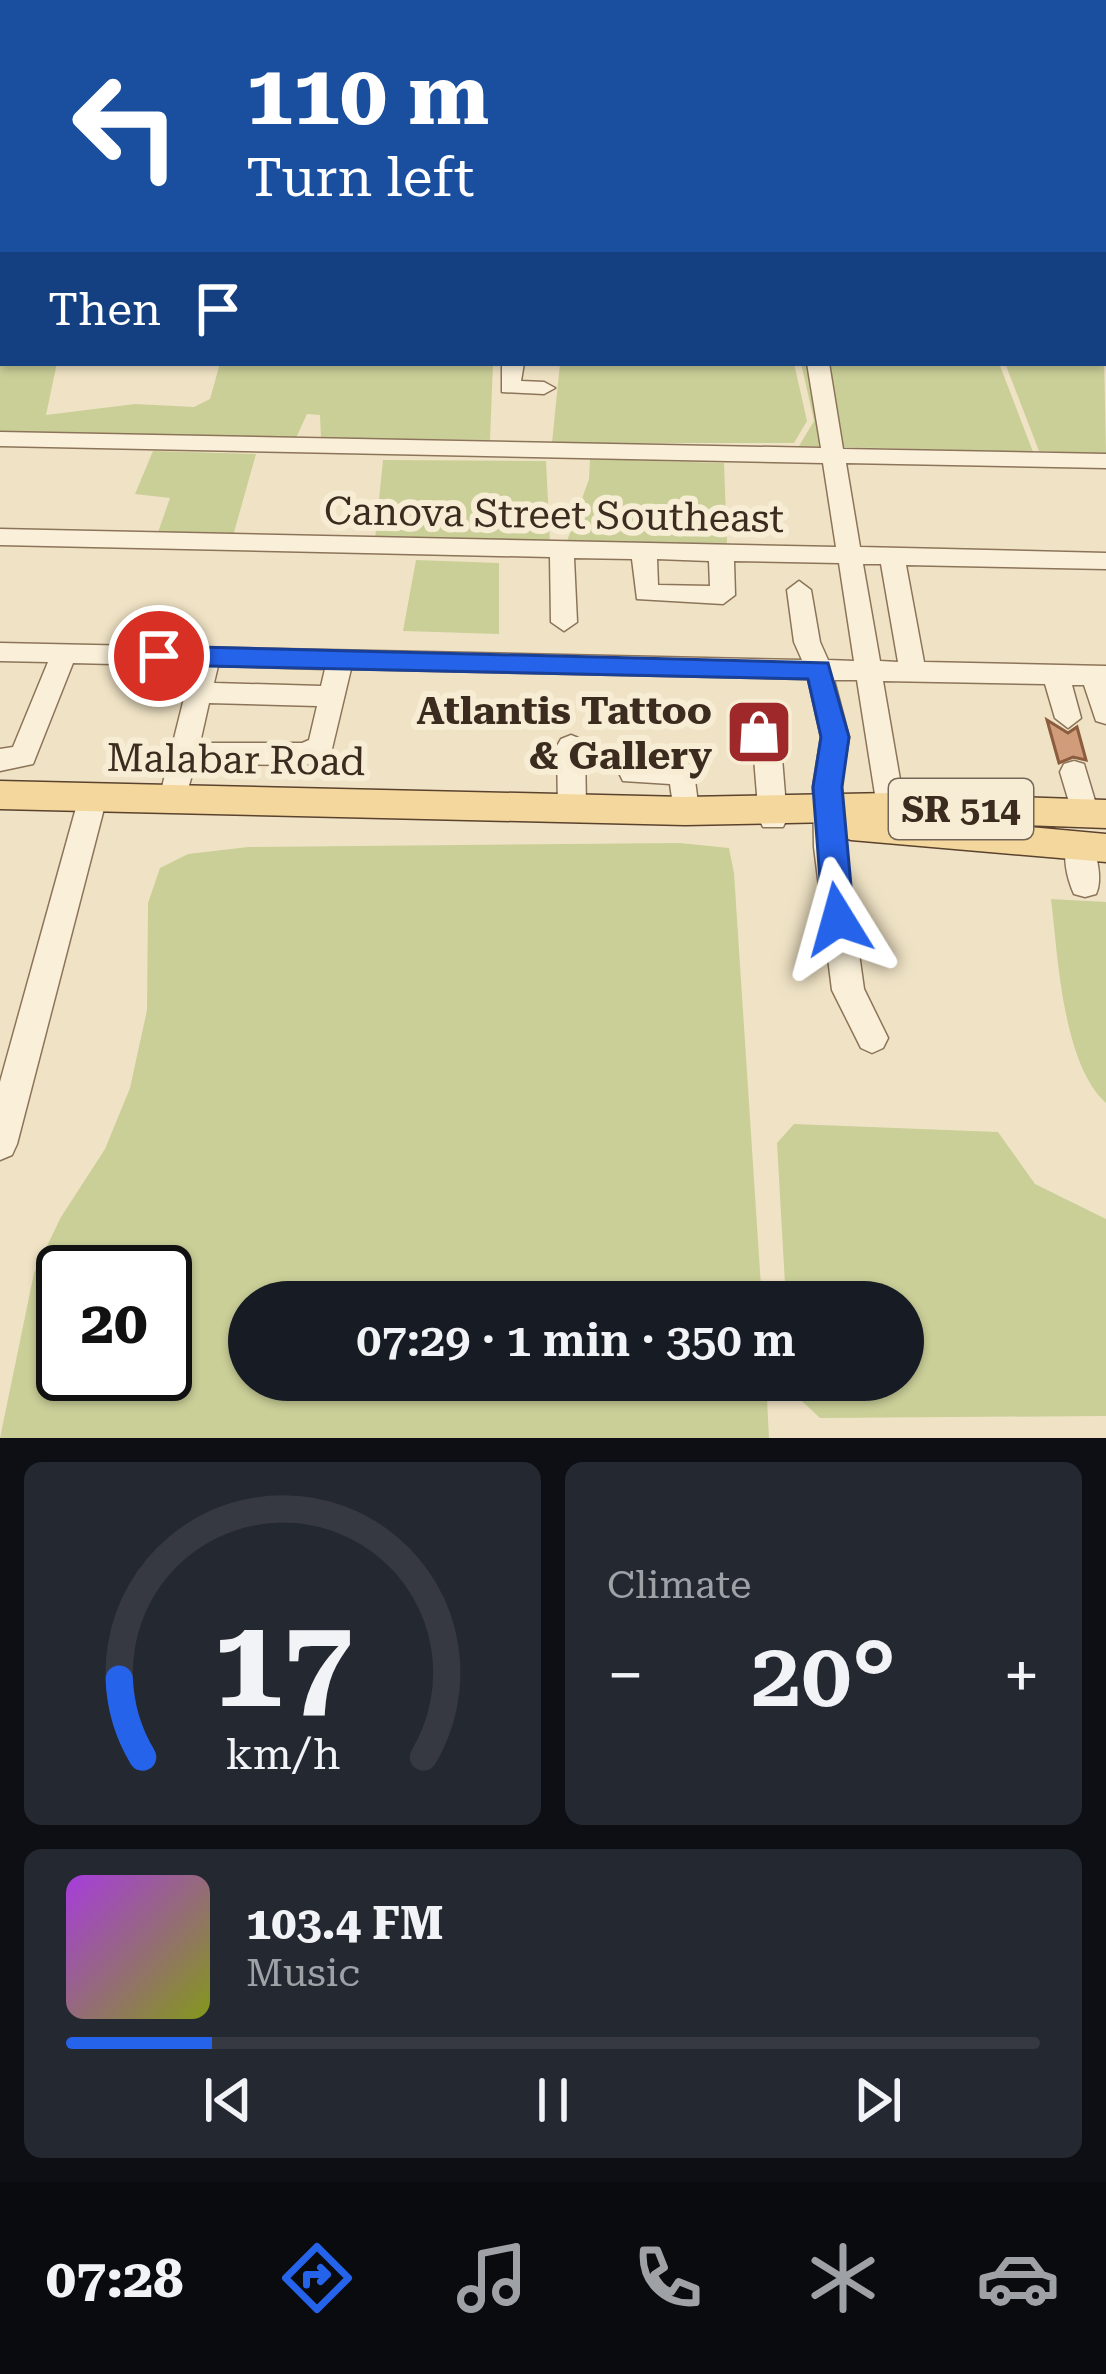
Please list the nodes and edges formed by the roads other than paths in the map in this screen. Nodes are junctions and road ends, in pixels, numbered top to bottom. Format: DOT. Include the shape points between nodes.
graph roads {
  1 [pos="513,366"];
  2 [pos="818,366"];
  3 [pos="544,388"];
  4 [pos="0,439"];
  5 [pos="833,454"];
  6 [pos="1106,460"];
  7 [pos="0,537"];
  8 [pos="562,550"];
  9 [pos="644,552"];
  10 [pos="721,554"];
  11 [pos="851,556"];
  12 [pos="892,557"];
  13 [pos="1106,561"];
  14 [pos="800,590"];
  15 [pos="564,622"];
  16 [pos="0,652"];
  17 [pos="64,654"];
  18 [pos="207,657"];
  19 [pos="340,661"];
  20 [pos="819,670"];
  21 [pos="868,671"];
  22 [pos="913,672"];
  23 [pos="1056,675"];
  24 [pos="1100,676"];
  25 [pos="199,693"];
  26 [pos="332,696"];
  27 [pos="1106,714"];
  28 [pos="1068,718"];
  29 [pos="571,746"];
  30 [pos="184,753"];
  31 [pos="768,758"];
  32 [pos="0,760"];
  33 [pos="1074,772"];
  34 [pos="633,773"];
  35 [pos="0,795"];
  36 [pos="93,797"];
  37 [pos="173,799"];
  38 [pos="572,808"];
  39 [pos="685,811"];
  40 [pos="773,814"];
  41 [pos="829,816"];
  42 [pos="893,819"];
  43 [pos="1096,829"];
  44 [pos="1084,885"];
  45 [pos="14,1037"];
  46 [pos="872,1038"];
  47 [pos="0,1144"];
  1 -- 3 [label="street" via="510,387"];
  2 -- 5 [label="street"];
  4 -- 5 [label="street"];
  5 -- 6 [label="street"];
  5 -- 11 [label="street"];
  7 -- 8 [label="street, Canova Street Southeast"];
  8 -- 9 [label="street, Canova Street Southeast"];
  8 -- 15 [label="street"];
  9 -- 10 [label="street, Canova Street Southeast"];
  9 -- 10 [label="street" via="646,593 723,595"];
  10 -- 11 [label="street, Canova Street Southeast"];
  11 -- 12 [label="street, Canova Street Southeast"];
  11 -- 21 [label="street"];
  12 -- 13 [label="street, Canova Street Southeast"];
  12 -- 22 [label="street"];
  14 -- 20 [label="street"];
  16 -- 17 [label="street"];
  17 -- 18 [label="street"];
  17 -- 32 [label="street" via="23,756"];
  18 -- 19 [label="street"];
  18 -- 25 [label="street"];
  19 -- 20 [label="street"];
  19 -- 26 [label="street"];
  20 -- 21 [label="street"];
  20 -- 41 [label="street" via="835,737"];
  21 -- 22 [label="street"];
  21 -- 42 [label="street"];
  22 -- 23 [label="street"];
  23 -- 24 [label="street"];
  23 -- 28 [label="street"];
  24 -- 27 [label="street"];
  25 -- 26 [label="street"];
  25 -- 30 [label="street"];
  26 -- 30 [label="street" via="321,746 306,754"];
  29 -- 38 [label="street"];
  30 -- 37 [label="street"];
  31 -- 40 [label="street"];
  33 -- 43 [label="street"];
  34 -- 39 [label="street" via="683,773"];
  35 -- 36 [label="main road, Malabar Road / SR 514"];
  36 -- 37 [label="main road, Malabar Road / SR 514"];
  36 -- 45 [label="street"];
  37 -- 38 [label="main road, Malabar Road / SR 514"];
  38 -- 39 [label="main road, Malabar Road / SR 514"];
  39 -- 40 [label="main road, Malabar Road / SR 514"];
  40 -- 41 [label="main road, Malabar Road / SR 514"];
  41 -- 42 [label="main road, Malabar Road / SR 514"];
  41 -- 46 [label="street" via="848,991"];
  42 -- 43 [label="main road, Malabar Road / SR 514"];
  43 -- 44 [label="street"];
  45 -- 47 [label="street"];
}
